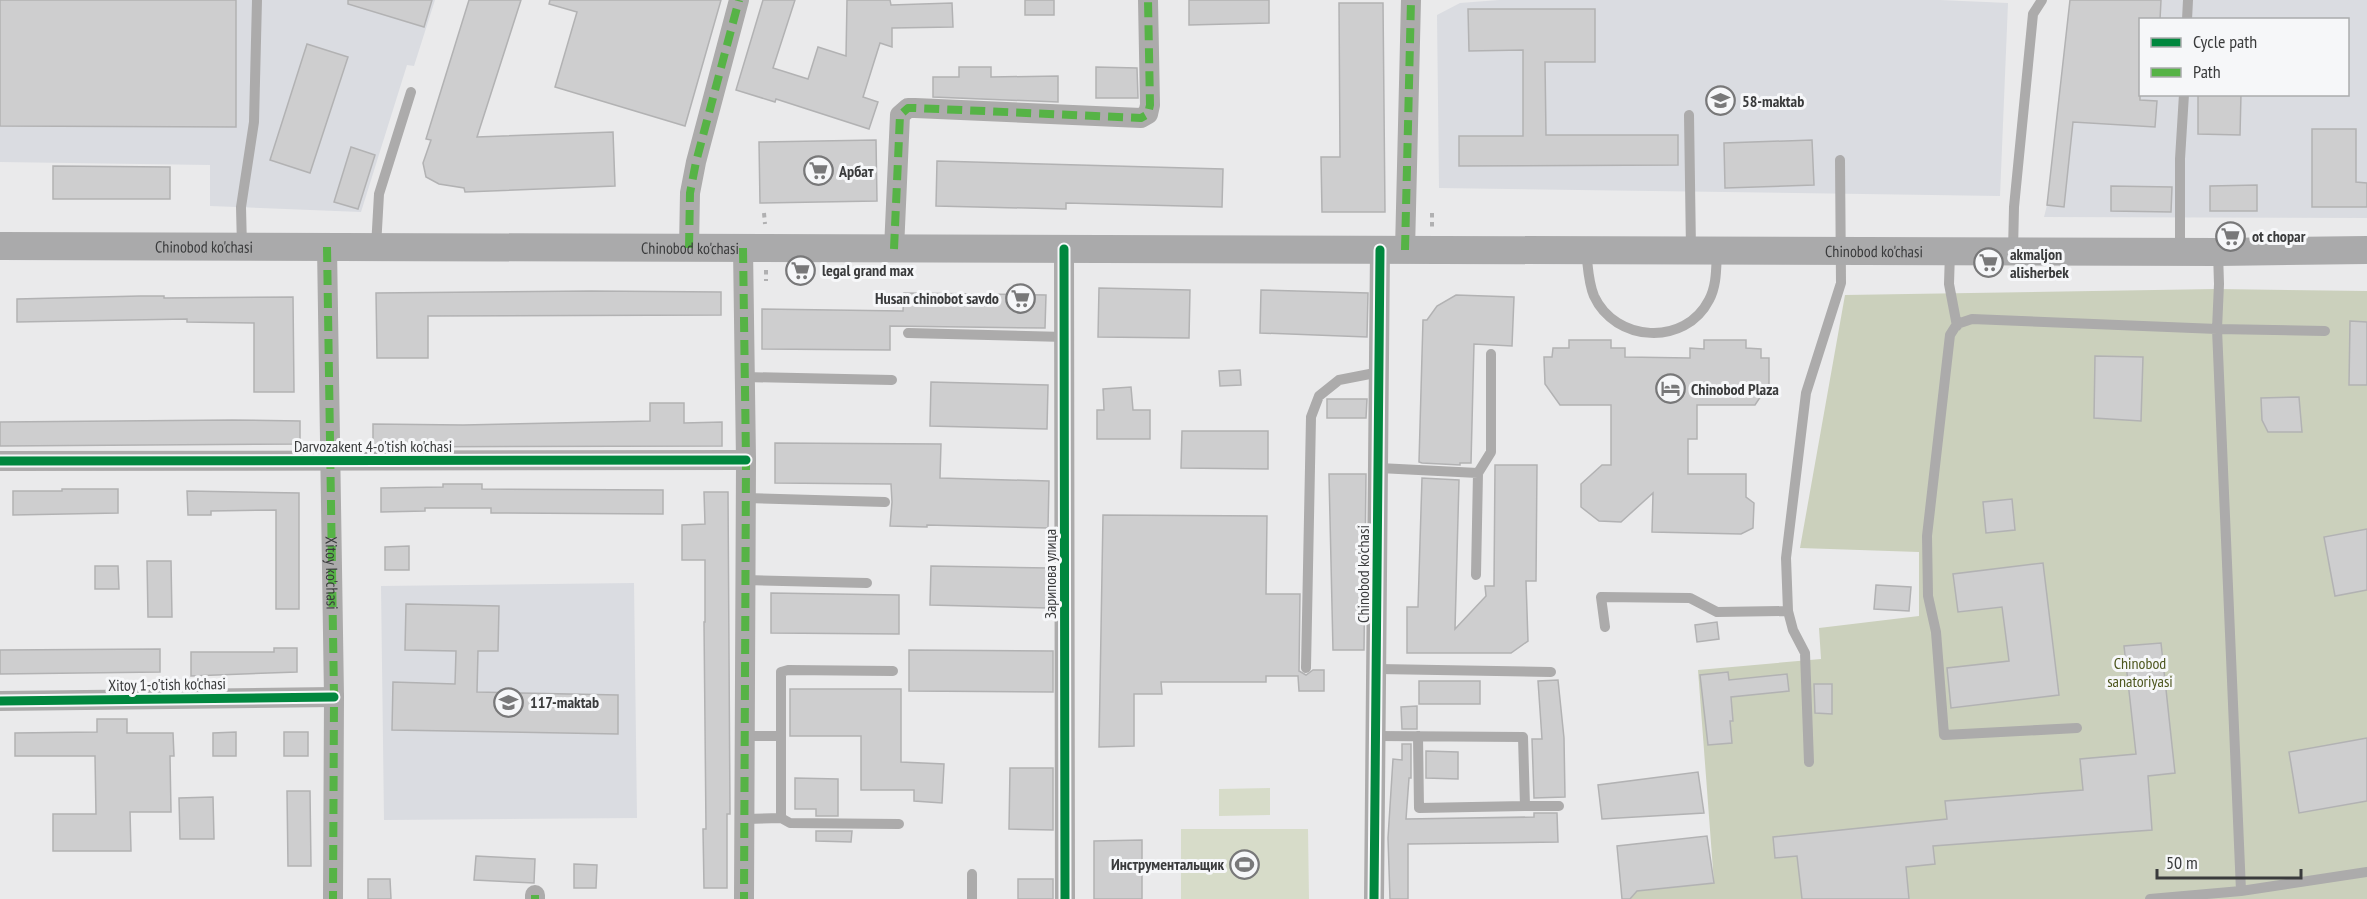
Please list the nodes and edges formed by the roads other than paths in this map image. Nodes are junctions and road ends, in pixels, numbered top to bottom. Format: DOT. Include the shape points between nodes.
graph roads {
  1 [pos="257,0"];
  2 [pos="740,0"];
  3 [pos="1148,0"];
  4 [pos="1411,0"];
  5 [pos="2042,0"];
  6 [pos="2188,0"];
  7 [pos="2187,18"];
  8 [pos="411,92"];
  9 [pos="2184,96"];
  10 [pos="1689,115"];
  11 [pos="1840,160"];
  12 [pos="0,246"];
  13 [pos="242,247"];
  14 [pos="327,247"];
  15 [pos="376,247"];
  16 [pos="689,248"];
  17 [pos="743,248"];
  18 [pos="894,249"];
  19 [pos="1064,249"];
  20 [pos="1393,250"];
  21 [pos="1586,250"];
  22 [pos="2367,250"];
  23 [pos="1704,251"];
  24 [pos="1840,251"];
  25 [pos="1950,251"];
  26 [pos="2013,252"];
  27 [pos="2180,252"];
  28 [pos="2218,252"];
  29 [pos="1957,326"];
  30 [pos="2217,329"];
  31 [pos="2325,331"];
  32 [pos="908,333"];
  33 [pos="1065,337"];
  34 [pos="1491,354"];
  35 [pos="1380,372"];
  36 [pos="745,377"];
  37 [pos="892,380"];
  38 [pos="746,460"];
  39 [pos="0,461"];
  40 [pos="330,461"];
  41 [pos="1379,468"];
  42 [pos="1478,473"];
  43 [pos="746,498"];
  44 [pos="885,502"];
  45 [pos="1476,575"];
  46 [pos="746,580"];
  47 [pos="867,583"];
  48 [pos="1788,611"];
  49 [pos="1605,627"];
  50 [pos="1306,668"];
  51 [pos="1378,669"];
  52 [pos="893,671"];
  53 [pos="1551,672"];
  54 [pos="334,696"];
  55 [pos="0,701"];
  56 [pos="2077,728"];
  57 [pos="781,735"];
  58 [pos="745,736"];
  59 [pos="1377,736"];
  60 [pos="1418,736"];
  61 [pos="1809,762"];
  62 [pos="1525,806"];
  63 [pos="1559,806"];
  64 [pos="781,818"];
  65 [pos="745,819"];
  66 [pos="898,824"];
  67 [pos="2367,872"];
  68 [pos="972,874"];
  69 [pos="2241,891"];
  70 [pos="333,899"];
  71 [pos="744,899"];
  72 [pos="972,899"];
  73 [pos="1065,899"];
  74 [pos="1374,899"];
  75 [pos="2150,899"];
  1 -- 13 [label="lane" via="254,122 241,207"];
  2 -- 16 [label="street" via="696,162 690,193"];
  3 -- 18 [label="street" via="1150,105 1148,114 1141,118 915,108 904,111 898,122"];
  4 -- 20 [label="street"];
  5 -- 26 [label="lane" via="2033,14"];
  6 -- 7 [label="lane"];
  8 -- 15 [label="lane" via="379,194"];
  9 -- 27 [label="lane"];
  10 -- 23 [label="lane"];
  11 -- 24 [label="lane"];
  12 -- 13 [label="main road, Chinobod ko'chasi"];
  13 -- 14 [label="main road, Chinobod ko'chasi"];
  14 -- 15 [label="main road, Chinobod ko'chasi"];
  14 -- 40 [label="street, Xitoy ko'chasi"];
  15 -- 16 [label="main road, Chinobod ko'chasi"];
  16 -- 17 [label="main road, Chinobod ko'chasi"];
  17 -- 18 [label="main road, Chinobod ko'chasi"];
  17 -- 36 [label="street"];
  18 -- 19 [label="main road, Chinobod ko'chasi"];
  19 -- 20 [label="main road, Chinobod ko'chasi"];
  19 -- 33 [label="street, Зарипова улица"];
  20 -- 21 [label="main road, Chinobod ko'chasi"];
  20 -- 35 [label="street, Chinobod ko'chasi"];
  21 -- 23 [label="main road, Chinobod ko'chasi"];
  21 -- 23 [label="lane" via="1592,289 1602,309 1624,328 1656,334 1686,324 1707,304 1715,282"];
  22 -- 28 [label="main road, Chinobod ko'chasi"];
  23 -- 24 [label="main road, Chinobod ko'chasi"];
  24 -- 25 [label="main road, Chinobod ko'chasi"];
  24 -- 48 [label="lane" via="1841,283 1806,393 1786,558"];
  25 -- 26 [label="main road, Chinobod ko'chasi"];
  25 -- 29 [label="lane" via="1950,284"];
  26 -- 27 [label="main road, Chinobod ko'chasi"];
  27 -- 28 [label="main road, Chinobod ko'chasi"];
  28 -- 30 [label="lane"];
  29 -- 30 [label="lane" via="1972,319"];
  29 -- 56 [label="lane" via="1950,335 1927,536 1928,596 1936,632 1944,735"];
  30 -- 31 [label="lane"];
  30 -- 69 [label="lane"];
  32 -- 33 [label="lane"];
  33 -- 73 [label="street, Зарипова улица"];
  34 -- 42 [label="lane" via="1491,452"];
  35 -- 41 [label="street, Chinobod ko'chasi"];
  35 -- 50 [label="lane" via="1340,380 1319,396 1311,417"];
  36 -- 37 [label="lane"];
  36 -- 38 [label="street"];
  38 -- 40 [label="street, Darvozakent 4-o'tish ko'chasi"];
  38 -- 43 [label="street"];
  39 -- 40 [label="street, Darvozakent 4-o'tish ko'chasi"];
  40 -- 54 [label="street, Xitoy ko'chasi"];
  41 -- 42 [label="lane"];
  41 -- 51 [label="street, Chinobod ko'chasi"];
  42 -- 45 [label="lane"];
  43 -- 44 [label="lane"];
  43 -- 46 [label="street"];
  46 -- 47 [label="lane"];
  46 -- 58 [label="street"];
  48 -- 49 [label="lane" via="1717,612 1690,598 1601,597"];
  48 -- 61 [label="lane" via="1805,652"];
  51 -- 53 [label="lane"];
  51 -- 59 [label="street, Chinobod ko'chasi"];
  52 -- 57 [label="lane" via="781,672"];
  54 -- 55 [label="street, Xitoy 1-o'tish ko'chasi"];
  54 -- 70 [label="street, Xitoy ko'chasi"];
  57 -- 58 [label="lane"];
  57 -- 64 [label="lane"];
  58 -- 65 [label="street"];
  59 -- 60 [label="lane"];
  59 -- 74 [label="street, Chinobod ko'chasi"];
  60 -- 62 [label="lane" via="1523,737"];
  60 -- 62 [label="lane" via="1419,808"];
  62 -- 63 [label="lane"];
  64 -- 65 [label="lane"];
  64 -- 66 [label="lane" via="790,823"];
  65 -- 71 [label="street"];
  67 -- 69 [label="lane"];
  68 -- 72 [label="lane"];
  69 -- 75 [label="lane"];
}
